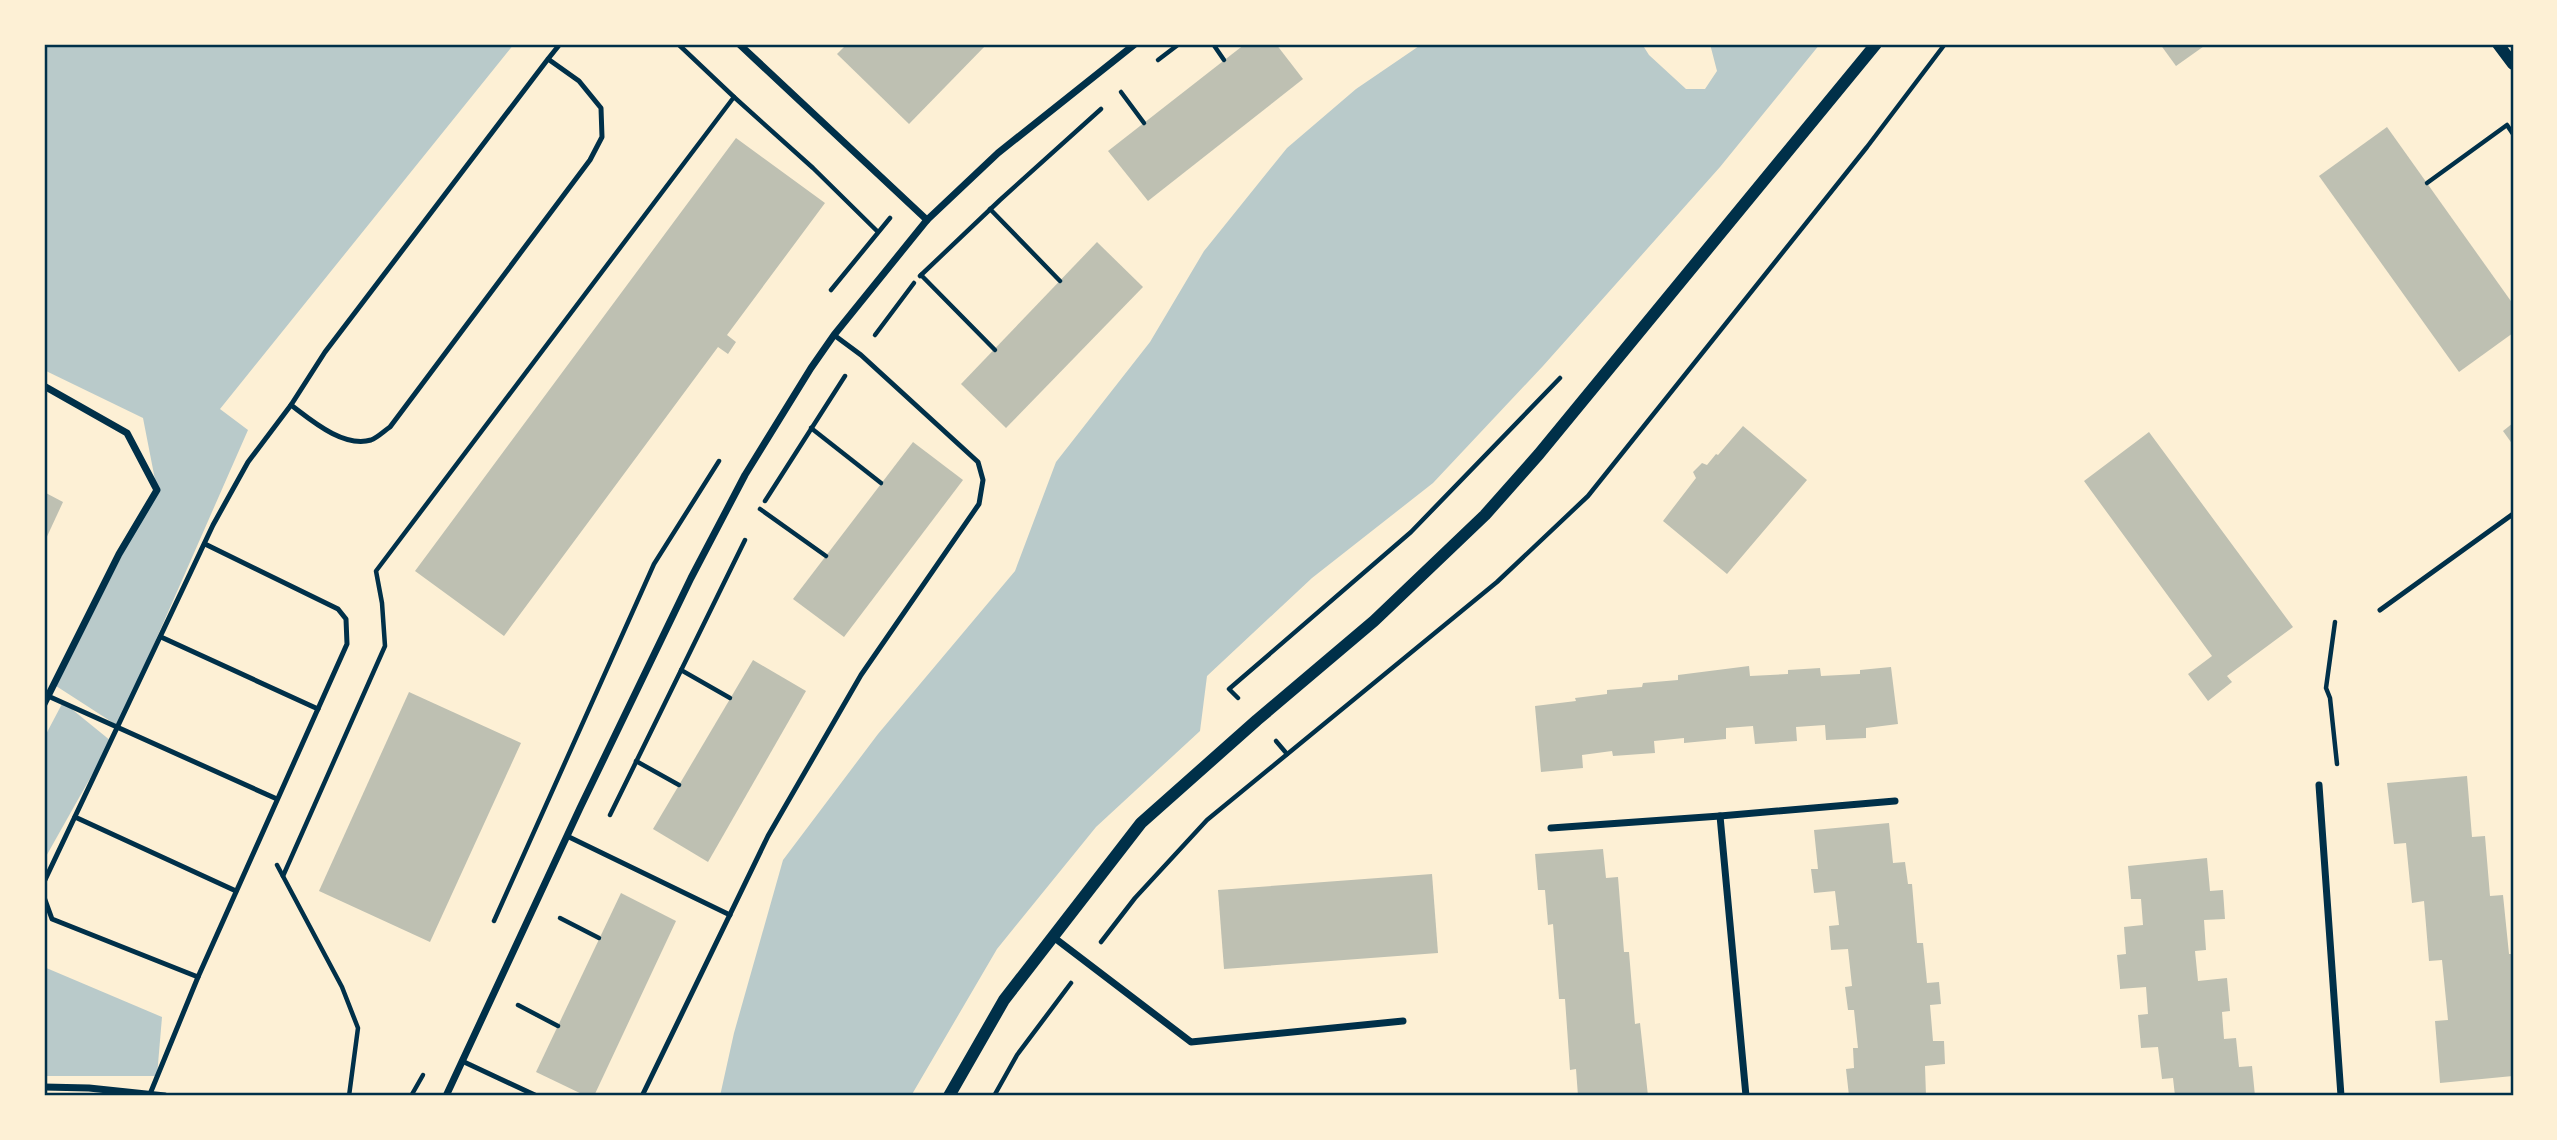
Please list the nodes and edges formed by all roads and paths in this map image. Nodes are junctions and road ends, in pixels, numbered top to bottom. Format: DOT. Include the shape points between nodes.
graph roads {
  1 [pos="559,44"];
  2 [pos="678,44"];
  3 [pos="739,44"];
  4 [pos="1135,44"];
  5 [pos="1179,44"];
  6 [pos="1213,44"];
  7 [pos="1876,44"];
  8 [pos="1945,44"];
  9 [pos="2498,44"];
  10 [pos="548,59"];
  11 [pos="1224,60"];
  12 [pos="2513,64"];
  13 [pos="1152,65"];
  14 [pos="1128,85"];
  15 [pos="1121,92"];
  16 [pos="734,97"];
  17 [pos="1144,123"];
  18 [pos="2513,134"];
  19 [pos="2427,183"];
  20 [pos="990,209"];
  21 [pos="927,220"];
  22 [pos="878,232"];
  23 [pos="920,275"];
  24 [pos="1060,281"];
  25 [pos="834,335"];
  26 [pos="995,350"];
  27 [pos="861,355"];
  28 [pos="1569,367"];
  29 [pos="44,386"];
  30 [pos="291,405"];
  31 [pos="811,428"];
  32 [pos="881,483"];
  33 [pos="760,509"];
  34 [pos="2513,514"];
  35 [pos="754,522"];
  36 [pos="748,534"];
  37 [pos="205,544"];
  38 [pos="826,556"];
  39 [pos="2380,610"];
  40 [pos="2335,622"];
  41 [pos="161,637"];
  42 [pos="681,670"];
  43 [pos="2326,688"];
  44 [pos="48,696"];
  45 [pos="730,698"];
  46 [pos="44,704"];
  47 [pos="318,709"];
  48 [pos="1257,720"];
  49 [pos="118,726"];
  50 [pos="1287,754"];
  51 [pos="636,761"];
  52 [pos="679,785"];
  53 [pos="2319,785"];
  54 [pos="277,799"];
  55 [pos="1895,801"];
  56 [pos="1720,816"];
  57 [pos="75,817"];
  58 [pos="1551,828"];
  59 [pos="567,836"];
  60 [pos="594,848"];
  61 [pos="255,850"];
  62 [pos="283,876"];
  63 [pos="44,882"];
  64 [pos="236,891"];
  65 [pos="44,897"];
  66 [pos="566,907"];
  67 [pos="730,915"];
  68 [pos="1052,936"];
  69 [pos="599,938"];
  70 [pos="1086,962"];
  71 [pos="198,977"];
  72 [pos="524,993"];
  73 [pos="518,1005"];
  74 [pos="513,1016"];
  75 [pos="1403,1021"];
  76 [pos="558,1026"];
  77 [pos="462,1061"];
  78 [pos="44,1087"];
  79 [pos="150,1094"];
  80 [pos="165,1096"];
  81 [pos="349,1096"];
  82 [pos="446,1096"];
  83 [pos="537,1096"];
  84 [pos="642,1096"];
  85 [pos="949,1096"];
  86 [pos="994,1096"];
  87 [pos="1746,1096"];
  88 [pos="2341,1096"];
  1 -- 10 [label="lane"];
  2 -- 16 [label="path"];
  3 -- 21 [label="street"];
  4 -- 21 [label="street" via="998,153"];
  5 -- 13 [label="path"];
  6 -- 11 [label="path"];
  7 -- 48 [label="street" via="1485,515 1374,621"];
  8 -- 50 [label="path" via="1588,496 1497,582"];
  9 -- 12 [label="street"];
  10 -- 30 [label="lane" via="325,352"];
  10 -- 30 [label="lane" via="579,81 601,108 602,137 590,160 390,428 372,440 349,441"];
  14 -- 15 [label="path"];
  15 -- 17 [label="path"];
  15 -- 20 [label="path"];
  16 -- 22 [label="path"];
  16 -- 62 [label="path" via="376,571 385,646"];
  18 -- 19 [label="path" via="2507,125"];
  20 -- 23 [label="path"];
  20 -- 24 [label="path"];
  21 -- 25 [label="street"];
  23 -- 26 [label="path"];
  23 -- 27 [label="path"];
  25 -- 27 [label="lane"];
  25 -- 59 [label="street" via="745,475"];
  27 -- 31 [label="path"];
  27 -- 67 [label="lane" via="978,462 983,480 979,504 861,675 768,836"];
  28 -- 48 [label="path" via="1411,532 1229,689"];
  29 -- 44 [label="street" via="127,433 158,490 119,554"];
  30 -- 37 [label="lane" via="248,462"];
  31 -- 32 [label="path"];
  31 -- 33 [label="path"];
  33 -- 35 [label="path"];
  33 -- 38 [label="path"];
  34 -- 39 [label="lane"];
  36 -- 42 [label="path"];
  37 -- 41 [label="lane"];
  37 -- 47 [label="lane" via="338,609 346,619 347,644"];
  40 -- 43 [label="path"];
  41 -- 47 [label="lane"];
  41 -- 49 [label="lane"];
  42 -- 45 [label="path"];
  42 -- 51 [label="path"];
  44 -- 46 [label="street"];
  44 -- 49 [label="lane"];
  47 -- 54 [label="lane"];
  48 -- 50 [label="path"];
  48 -- 68 [label="street" via="1141,823"];
  49 -- 54 [label="lane"];
  49 -- 57 [label="lane"];
  50 -- 70 [label="path" via="1207,820 1135,898"];
  51 -- 52 [label="path"];
  51 -- 60 [label="path"];
  53 -- 88 [label="street"];
  54 -- 61 [label="lane"];
  55 -- 56 [label="street"];
  56 -- 58 [label="street"];
  56 -- 87 [label="street"];
  57 -- 63 [label="lane"];
  57 -- 64 [label="lane"];
  59 -- 60 [label="lane"];
  59 -- 77 [label="street"];
  60 -- 67 [label="lane"];
  61 -- 62 [label="path" via="273,858"];
  61 -- 64 [label="lane"];
  62 -- 81 [label="path" via="342,987 358,1028"];
  64 -- 71 [label="lane"];
  65 -- 71 [label="lane" via="52,919"];
  66 -- 69 [label="path" via="560,918"];
  67 -- 84 [label="lane"];
  68 -- 70 [label="street"];
  68 -- 85 [label="street" via="1004,1000"];
  70 -- 75 [label="street" via="1191,1042"];
  70 -- 86 [label="path" via="1017,1055"];
  71 -- 79 [label="lane"];
  72 -- 73 [label="path"];
  73 -- 74 [label="path"];
  73 -- 76 [label="path"];
  77 -- 82 [label="street"];
  77 -- 83 [label="lane"];
  78 -- 79 [label="street"];
  79 -- 80 [label="street"];
}
